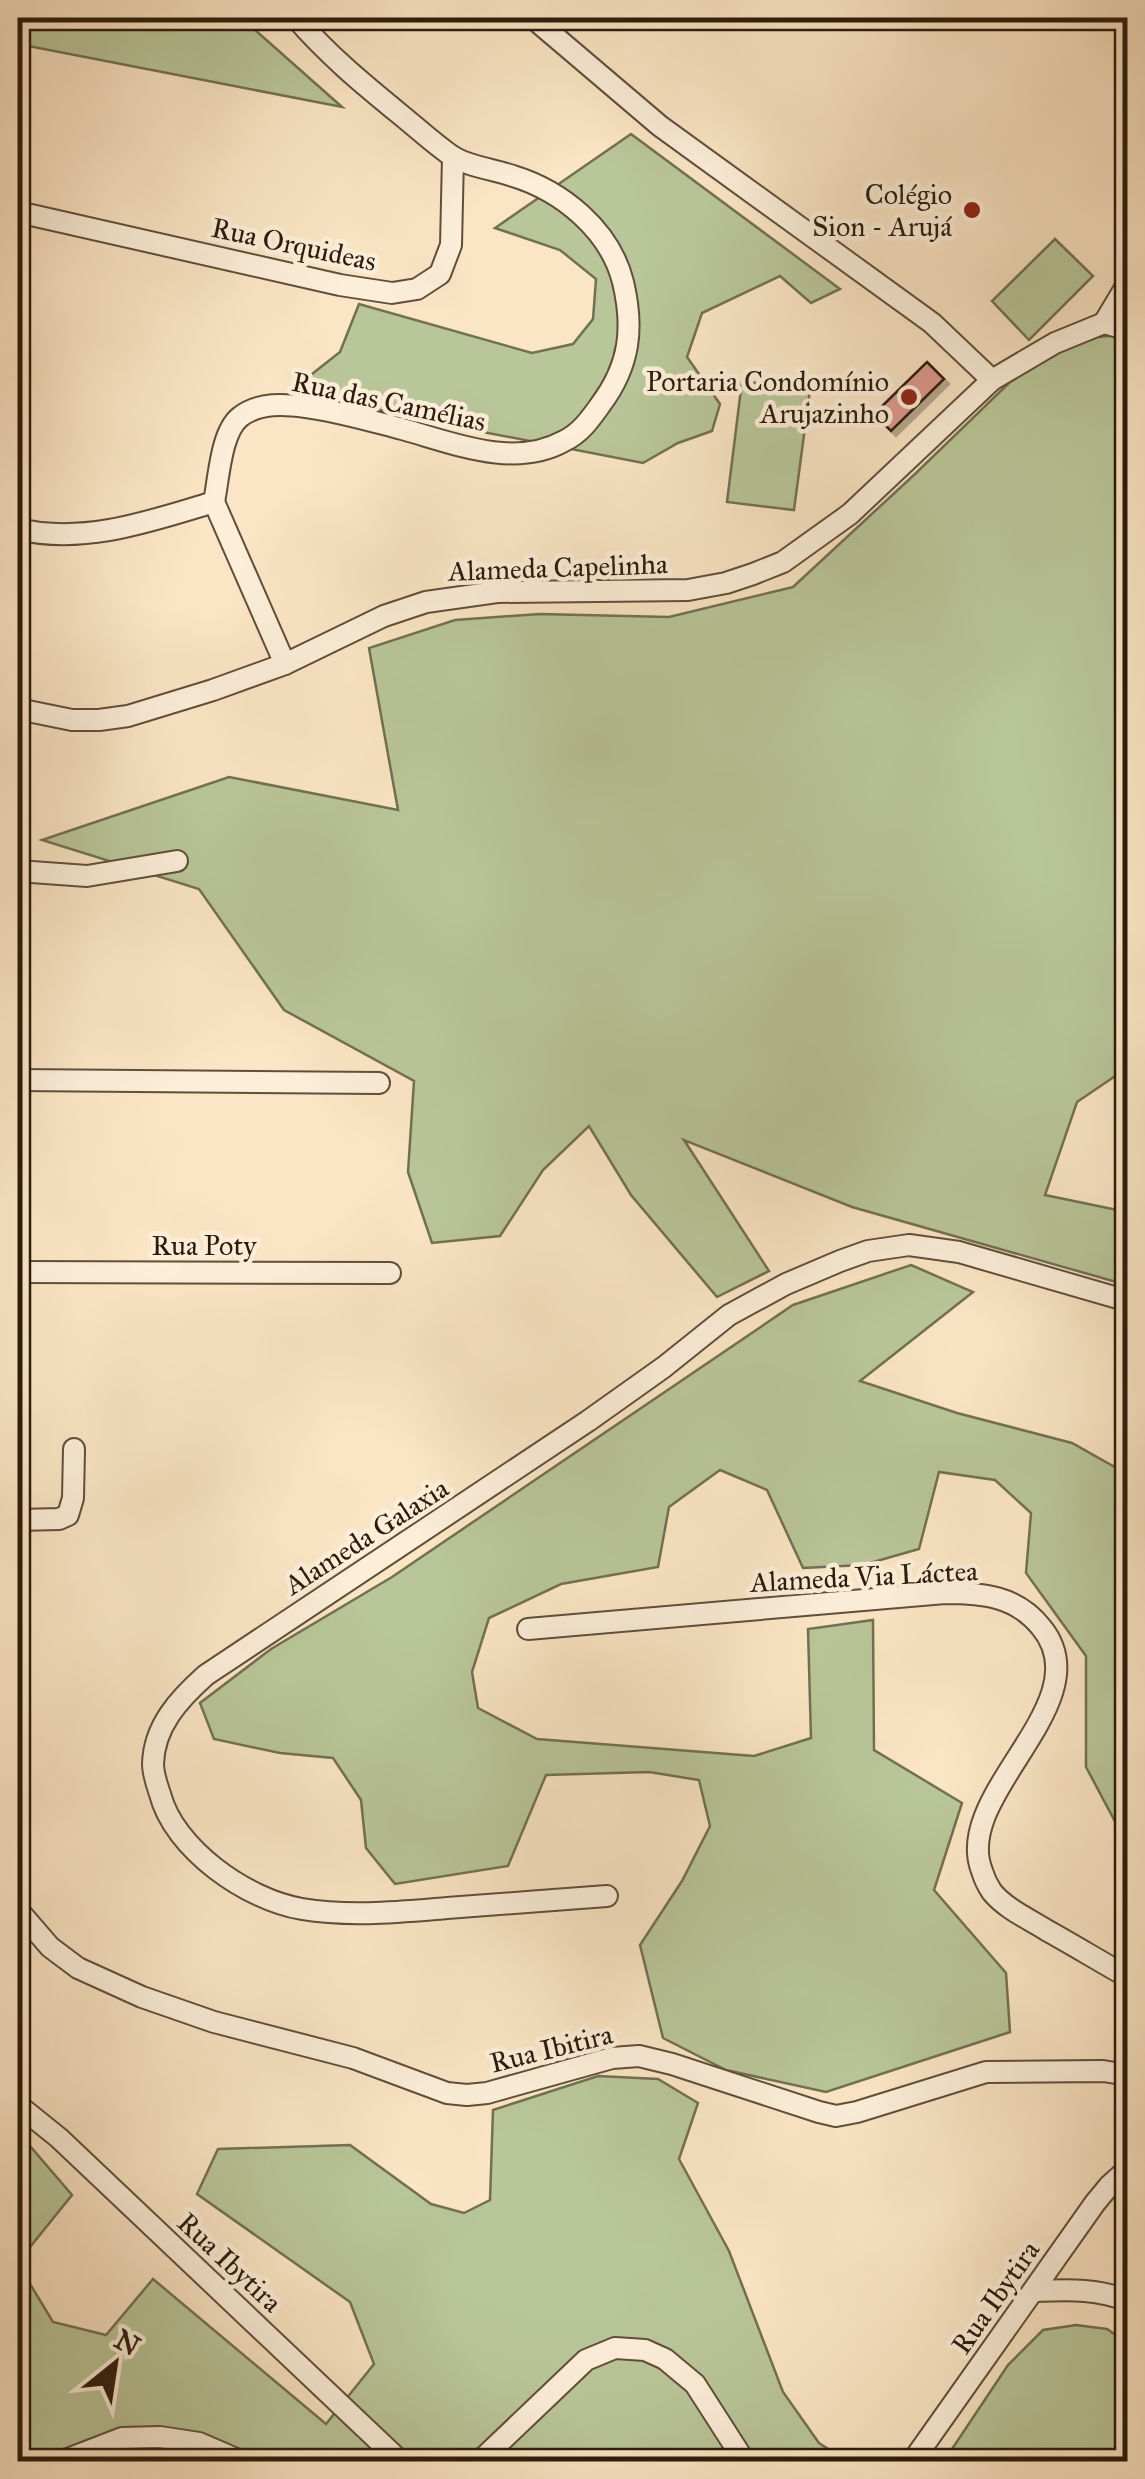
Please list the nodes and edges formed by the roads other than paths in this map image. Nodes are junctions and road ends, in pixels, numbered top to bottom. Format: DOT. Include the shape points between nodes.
graph roads {
  1 [pos="296,18"];
  2 [pos="533,18"];
  3 [pos="452,157"];
  4 [pos="18,212"];
  5 [pos="1128,284"];
  6 [pos="1104,323"];
  7 [pos="1128,330"];
  8 [pos="992,380"];
  9 [pos="214,502"];
  10 [pos="18,529"];
  11 [pos="286,664"];
  12 [pos="18,709"];
  13 [pos="177,862"];
  14 [pos="18,871"];
  15 [pos="18,1080"];
  16 [pos="379,1083"];
  17 [pos="18,1272"];
  18 [pos="390,1273"];
  19 [pos="1128,1301"];
  20 [pos="74,1449"];
  21 [pos="18,1520"];
  22 [pos="528,1629"];
  23 [pos="607,1896"];
  24 [pos="18,1910"];
  25 [pos="1128,1977"];
  26 [pos="1128,2075"];
  27 [pos="18,2105"];
  28 [pos="1128,2169"];
  29 [pos="1034,2291"];
  30 [pos="1128,2302"];
  31 [pos="60,2462"];
  32 [pos="243,2462"];
  33 [pos="402,2462"];
  34 [pos="479,2462"];
  35 [pos="745,2462"];
  36 [pos="912,2462"];
  1 -- 3 [label="street, Rua das Camélias" via="326,52"];
  2 -- 8 [label="street" via="660,126 932,323"];
  3 -- 4 [label="street, Rua Orquideas" via="450,245 440,274 417,289 340,285"];
  3 -- 9 [label="street, Rua das Camélias" via="526,180 572,208 606,241 630,322 627,352 610,392 566,441 515,454 462,448 323,410 282,404 251,410 228,432"];
  5 -- 6 [label="street"];
  6 -- 7 [label="street"];
  6 -- 8 [label="street, Alameda Capelinha"];
  8 -- 11 [label="street, Alameda Capelinha" via="850,514 783,562 688,590 497,592 426,602"];
  9 -- 10 [label="street" via="86,535"];
  9 -- 11 [label="street"];
  11 -- 12 [label="street, Alameda Capelinha" via="128,716 72,720"];
  13 -- 14 [label="street" via="87,876"];
  15 -- 16 [label="street"];
  17 -- 18 [label="street, Rua Poty"];
  19 -- 23 [label="street, Alameda Galaxia" via="909,1244 868,1251 786,1284 730,1315 588,1421 206,1674 180,1698 158,1734 153,1767 164,1810 181,1838 214,1869 296,1908 352,1915"];
  20 -- 21 [label="street" via="68,1515"];
  22 -- 25 [label="street, Alameda Via Láctea" via="945,1593 1008,1600 1047,1634 1057,1659 1056,1685 983,1818 980,1867 1008,1907"];
  24 -- 26 [label="street, Rua Ibitira" via="50,1947 105,1982 448,2093 487,2093 639,2056 836,2116 986,2072"];
  27 -- 33 [label="street, Rua Ibytira"];
  28 -- 29 [label="street, Rua Ibytira" via="1108,2186"];
  29 -- 30 [label="street" via="1087,2290"];
  29 -- 36 [label="street, Rua Ibytira"];
  31 -- 32 [label="street" via="122,2438 160,2437 199,2443"];
  34 -- 35 [label="street" via="586,2360 615,2348 665,2359 695,2384"];
}
